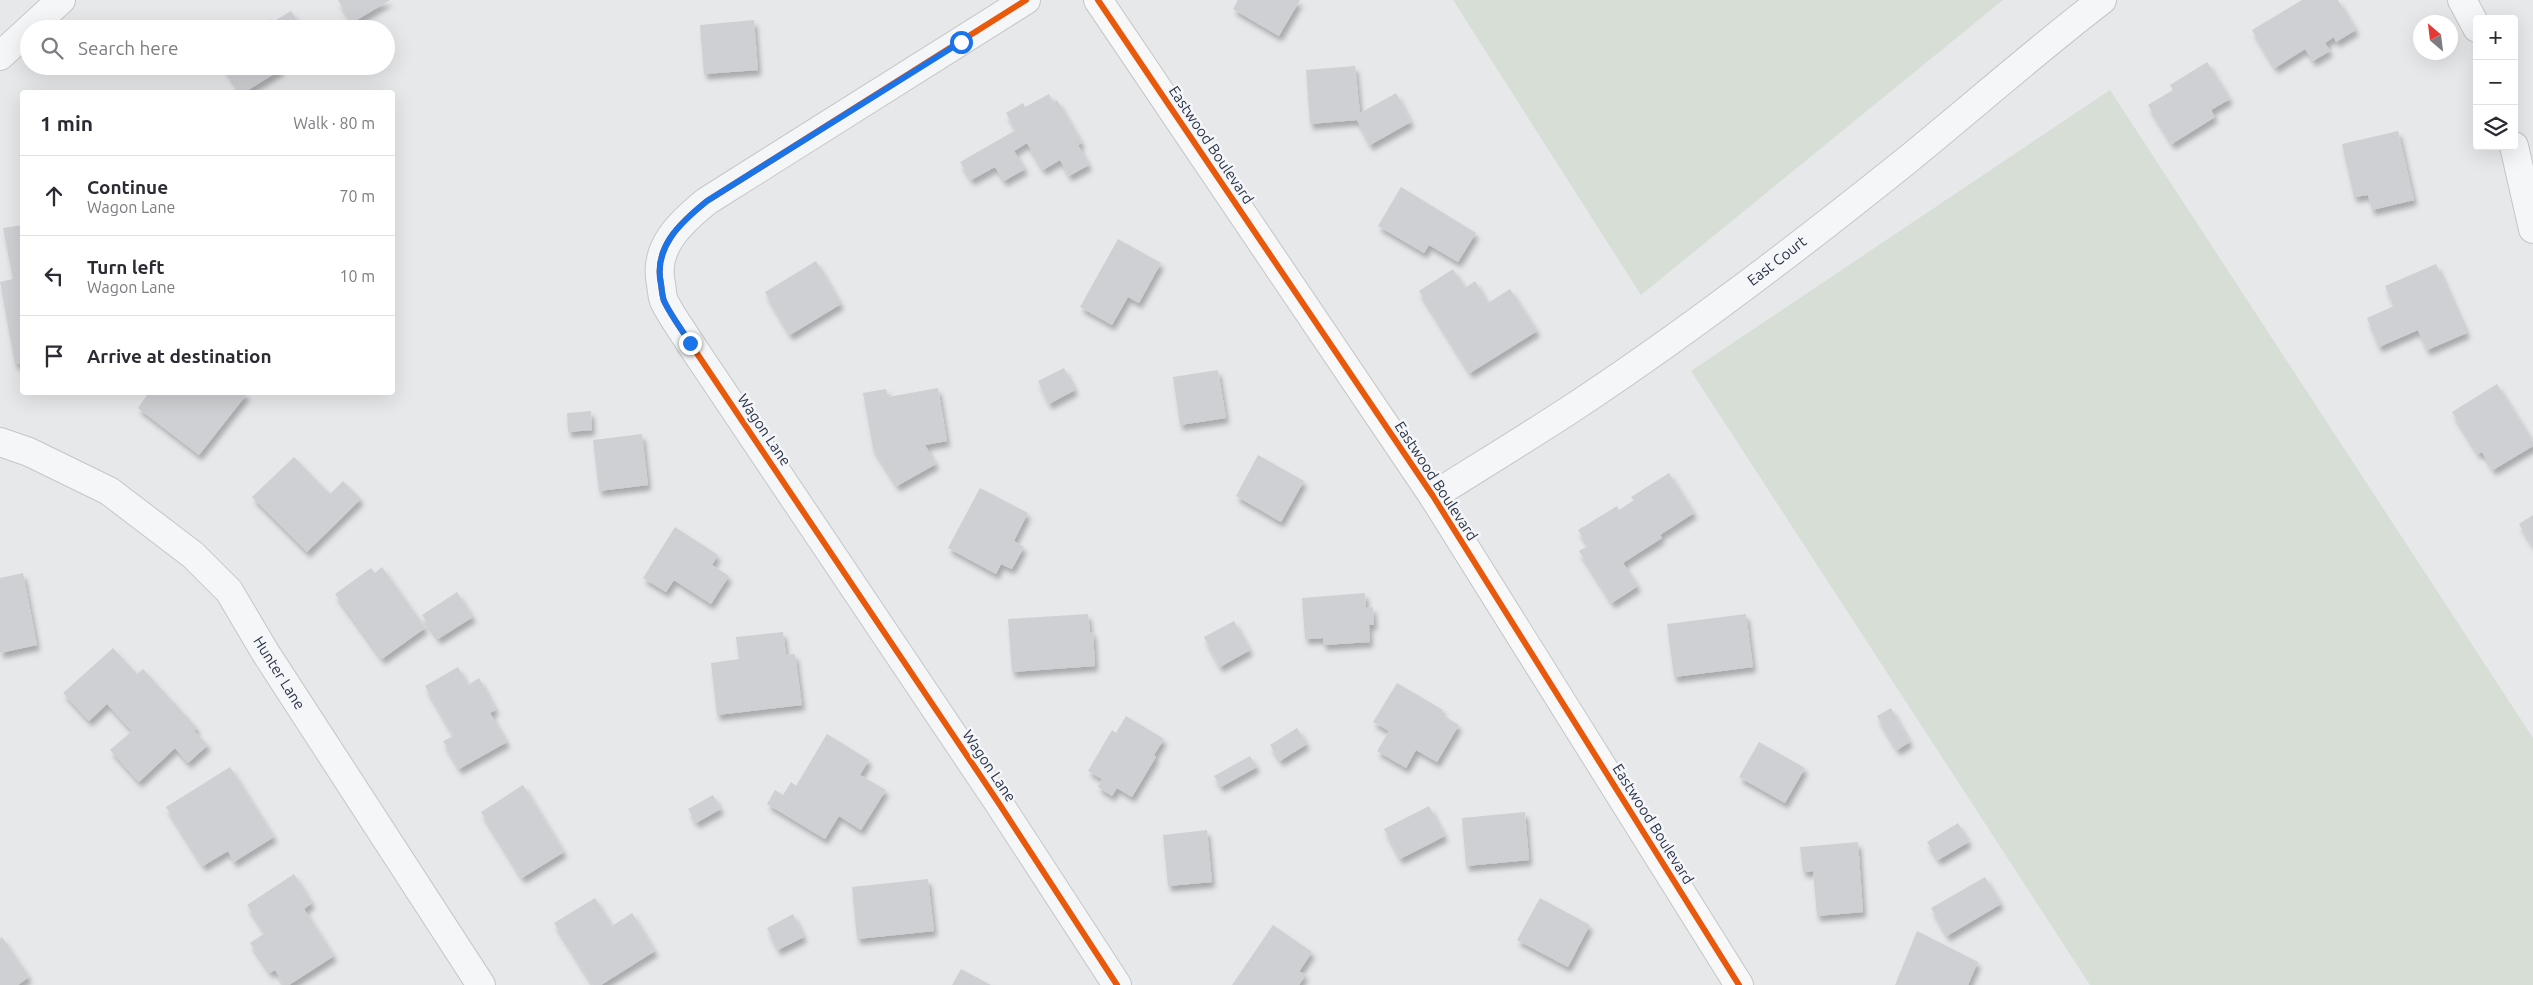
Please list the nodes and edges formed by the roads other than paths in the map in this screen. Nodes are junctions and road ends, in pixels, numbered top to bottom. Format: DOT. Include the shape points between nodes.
graph roads {
  1 [pos="61,0"];
  2 [pos="1026,0"];
  3 [pos="1098,0"];
  4 [pos="2102,0"];
  5 [pos="2462,0"];
  6 [pos="39,20"];
  7 [pos="2473,21"];
  8 [pos="20,38"];
  9 [pos="0,56"];
  10 [pos="2515,150"];
  11 [pos="2533,229"];
  12 [pos="0,442"];
  13 [pos="1433,496"];
  14 [pos="481,985"];
  15 [pos="1117,985"];
  16 [pos="1739,985"];
  1 -- 6 [label="street"];
  2 -- 15 [label="street, Wagon Lane" via="707,201 668,239 661,256 659,276 664,302"];
  3 -- 13 [label="street, Eastwood Boulevard"];
  4 -- 13 [label="street, East Court" via="2043,45 1901,165 1738,291 1571,409"];
  5 -- 7 [label="street"];
  8 -- 9 [label="street"];
  10 -- 11 [label="street"];
  12 -- 14 [label="street, Hunter Lane" via="29,452 109,492 193,555 229,591 265,652"];
  13 -- 16 [label="street, Eastwood Boulevard"];
}
